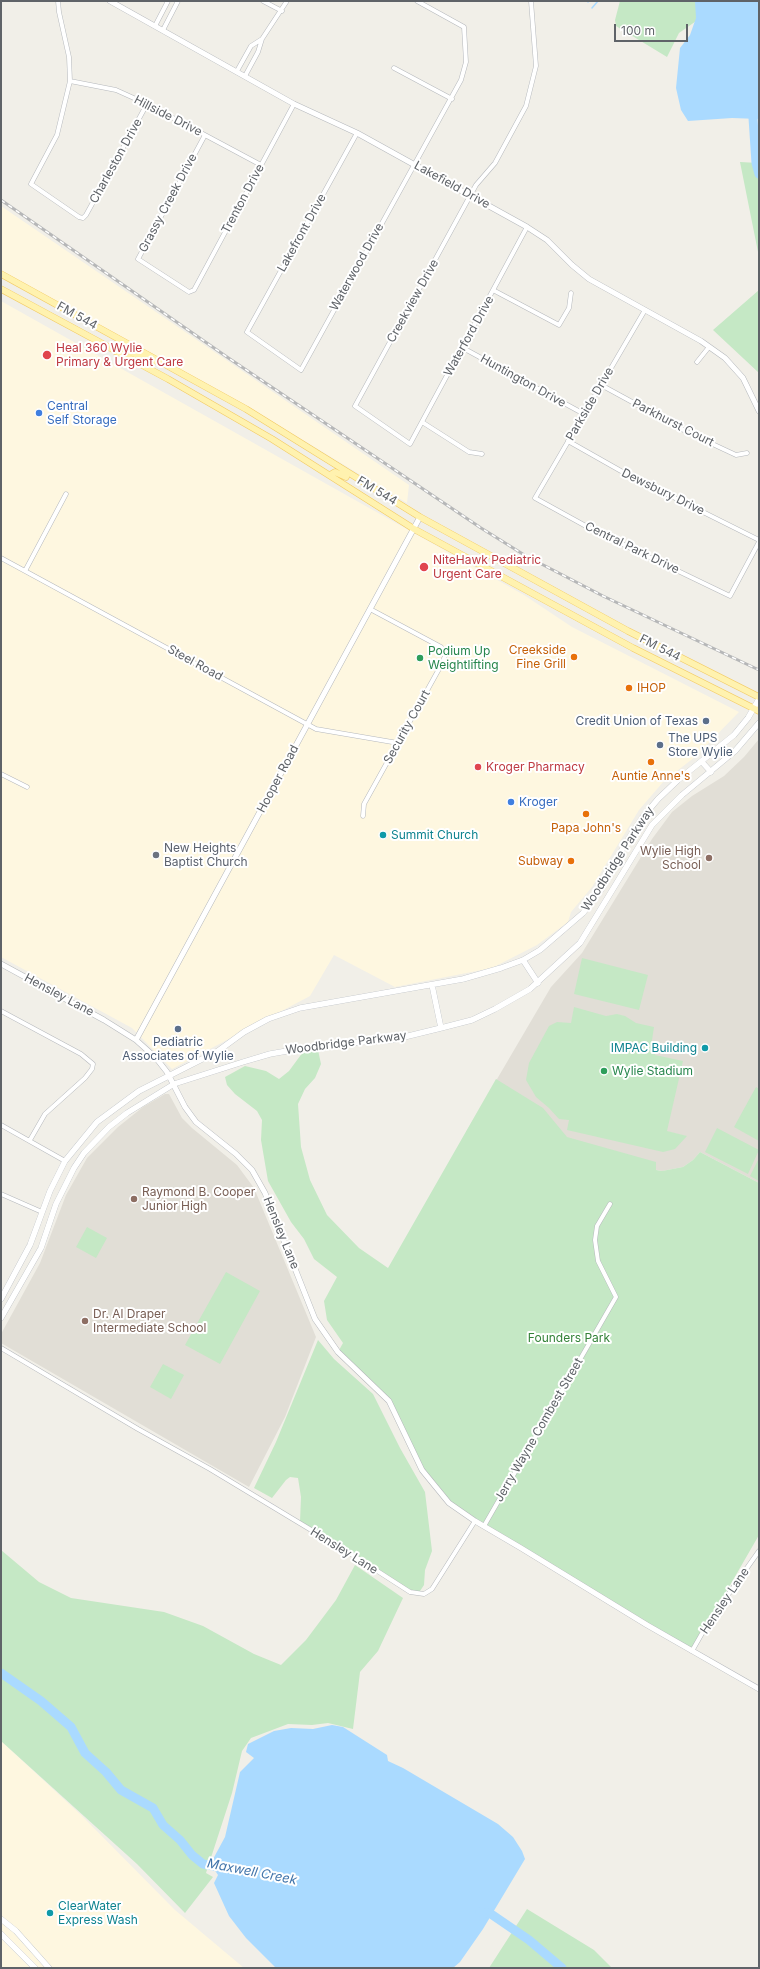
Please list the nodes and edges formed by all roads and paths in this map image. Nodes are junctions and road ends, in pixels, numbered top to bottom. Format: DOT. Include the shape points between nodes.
graph roads {
  1 [pos="58,1"];
  2 [pos="110,1"];
  3 [pos="168,1"];
  4 [pos="178,1"];
  5 [pos="263,1"];
  6 [pos="287,1"];
  7 [pos="417,1"];
  8 [pos="531,1"];
  9 [pos="282,11"];
  10 [pos="155,26"];
  11 [pos="163,30"];
  12 [pos="262,39"];
  13 [pos="394,68"];
  14 [pos="237,71"];
  15 [pos="245,76"];
  16 [pos="70,81"];
  17 [pos="452,99"];
  18 [pos="147,104"];
  19 [pos="294,104"];
  20 [pos="356,133"];
  21 [pos="205,135"];
  22 [pos="413,164"];
  23 [pos="261,165"];
  24 [pos="471,195"];
  25 [pos="527,227"];
  26 [pos="1,274"];
  27 [pos="1,289"];
  28 [pos="494,290"];
  29 [pos="191,292"];
  30 [pos="571,293"];
  31 [pos="39,295"];
  32 [pos="33,306"];
  33 [pos="645,310"];
  34 [pos="709,347"];
  35 [pos="463,348"];
  36 [pos="115,351"];
  37 [pos="158,361"];
  38 [pos="697,362"];
  39 [pos="301,370"];
  40 [pos="601,385"];
  41 [pos="759,411"];
  42 [pos="584,414"];
  43 [pos="422,422"];
  44 [pos="568,441"];
  45 [pos="410,444"];
  46 [pos="747,453"];
  47 [pos="482,454"];
  48 [pos="330,476"];
  49 [pos="369,487"];
  50 [pos="66,494"];
  51 [pos="536,498"];
  52 [pos="420,517"];
  53 [pos="414,529"];
  54 [pos="759,541"];
  55 [pos="1,558"];
  56 [pos="25,571"];
  57 [pos="532,578"];
  58 [pos="526,590"];
  59 [pos="370,609"];
  60 [pos="759,698"];
  61 [pos="756,710"];
  62 [pos="759,723"];
  63 [pos="307,725"];
  64 [pos="398,743"];
  65 [pos="702,762"];
  66 [pos="711,772"];
  67 [pos="1,774"];
  68 [pos="27,787"];
  69 [pos="363,816"];
  70 [pos="642,818"];
  71 [pos="652,825"];
  72 [pos="602,887"];
  73 [pos="612,892"];
  74 [pos="523,960"];
  75 [pos="1,964"];
  76 [pos="538,983"];
  77 [pos="432,985"];
  78 [pos="1,1011"];
  79 [pos="441,1028"];
  80 [pos="136,1040"];
  81 [pos="169,1075"];
  82 [pos="174,1084"];
  83 [pos="1,1125"];
  84 [pos="30,1140"];
  85 [pos="65,1161"];
  86 [pos="74,1168"];
  87 [pos="1,1194"];
  88 [pos="610,1204"];
  89 [pos="42,1212"];
  90 [pos="38,1225"];
  91 [pos="47,1228"];
  92 [pos="1,1298"];
  93 [pos="1,1318"];
  94 [pos="1,1348"];
  95 [pos="475,1522"];
  96 [pos="484,1526"];
  97 [pos="759,1552"];
  98 [pos="692,1650"];
  99 [pos="759,1689"];
  100 [pos="1,1919"];
  101 [pos="1,1934"];
  102 [pos="39,1956"];
  103 [pos="28,1959"];
  104 [pos="35,1968"];
  105 [pos="48,1968"];
  1 -- 16 [label="street" via="70,57"];
  2 -- 10 [label="street, Lakefield Drive"];
  3 -- 10 [label="street"];
  4 -- 11 [label="street"];
  5 -- 9 [label="street"];
  6 -- 9 [label="street"];
  7 -- 17 [label="street, Waterwood Drive" via="464,27 466,62"];
  8 -- 24 [label="street, Creekview Drive" via="536,66 531,92 495,163"];
  9 -- 12 [label="street"];
  10 -- 11 [label="street, Lakefield Drive"];
  11 -- 14 [label="street, Lakefield Drive"];
  12 -- 14 [label="street" via="251,46"];
  12 -- 15 [label="street"];
  13 -- 17 [label="street"];
  14 -- 15 [label="street, Lakefield Drive"];
  15 -- 19 [label="street, Lakefield Drive"];
  16 -- 18 [label="street, Hillside Drive" via="116,90"];
  16 -- 18 [label="street, Charleston Drive" via="57,135 31,184 79,217 83,218 86,215"];
  17 -- 22 [label="street, Waterwood Drive"];
  18 -- 21 [label="street, Hillside Drive"];
  19 -- 20 [label="street, Lakefield Drive"];
  19 -- 23 [label="street, Trenton Drive"];
  20 -- 22 [label="street, Lakefield Drive"];
  20 -- 39 [label="street, Lakefront Drive" via="247,332"];
  21 -- 23 [label="street, Hillside Drive"];
  21 -- 29 [label="street, Grassy Creek Drive" via="138,259"];
  22 -- 24 [label="street, Lakefield Drive"];
  22 -- 39 [label="street, Waterwood Drive"];
  23 -- 29 [label="street, Trenton Drive"];
  24 -- 25 [label="street, Lakefield Drive"];
  24 -- 45 [label="street, Creekview Drive" via="355,406"];
  25 -- 28 [label="street, Waterford Drive"];
  25 -- 33 [label="street, Lakefield Drive" via="547,240 589,279"];
  26 -- 31 [label="main road, FM 544 / FM 544"];
  27 -- 32 [label="main road, FM 544 / FM 544"];
  28 -- 30 [label="street" via="559,326 569,308"];
  28 -- 35 [label="street, Waterford Drive"];
  31 -- 32 [label="main road"];
  31 -- 37 [label="main road, FM 544 / FM 544"];
  32 -- 36 [label="main road, FM 544 / FM 544"];
  33 -- 34 [label="street, Lakefield Drive"];
  33 -- 40 [label="street, Parkside Drive"];
  34 -- 38 [label="street"];
  34 -- 41 [label="street, Lakefield Drive" via="725,358 743,378"];
  35 -- 42 [label="street, Huntington Drive"];
  35 -- 43 [label="street, Waterford Drive"];
  36 -- 37 [label="main road" via="122,349 147,360"];
  36 -- 48 [label="main road, FM 544 / FM 544" via="272,439"];
  37 -- 49 [label="main road, FM 544 / FM 544" via="246,409"];
  40 -- 42 [label="street, Parkside Drive"];
  40 -- 46 [label="street, Parkhurst Court" via="689,433 736,455"];
  42 -- 44 [label="street, Parkside Drive"];
  43 -- 45 [label="street, Waterford Drive"];
  43 -- 47 [label="street" via="469,452"];
  44 -- 51 [label="street, Parkside Drive"];
  44 -- 54 [label="street, Dewsbury Drive"];
  48 -- 49 [label="main road" via="334,472"];
  48 -- 53 [label="main road, FM 544 / FM 544"];
  49 -- 52 [label="main road, FM 544 / FM 544"];
  50 -- 56 [label="street"];
  51 -- 54 [label="street, Central Park Drive" via="613,540 730,596"];
  52 -- 53 [label="street, Hooper Road"];
  52 -- 57 [label="main road, FM 544 / FM 544"];
  53 -- 58 [label="main road, FM 544 / FM 544"];
  53 -- 59 [label="street, Hooper Road"];
  55 -- 56 [label="street, Steel Road"];
  56 -- 63 [label="street, Steel Road"];
  57 -- 58 [label="main road"];
  57 -- 60 [label="main road, FM 544 / FM 544"];
  58 -- 61 [label="main road, FM 544 / FM 544"];
  59 -- 63 [label="street, Hooper Road"];
  59 -- 64 [label="street, Security Court" via="441,647 446,654"];
  60 -- 61 [label="main road, Woodbridge Parkway"];
  61 -- 65 [label="main road, Woodbridge Parkway" via="734,735"];
  62 -- 66 [label="main road, Woodbridge Parkway" via="739,748"];
  63 -- 64 [label="street, Steel Road" via="316,729"];
  63 -- 80 [label="street, Hooper Road"];
  64 -- 69 [label="street, Security Court" via="364,804"];
  65 -- 66 [label="main road"];
  65 -- 70 [label="main road, Woodbridge Parkway" via="678,780"];
  66 -- 71 [label="main road, Woodbridge Parkway" via="682,795"];
  67 -- 68 [label="street"];
  70 -- 71 [label="main road"];
  70 -- 72 [label="main road, Woodbridge Parkway"];
  71 -- 73 [label="main road, Woodbridge Parkway"];
  72 -- 73 [label="main road"];
  72 -- 74 [label="main road, Woodbridge Parkway" via="584,913 540,950"];
  73 -- 76 [label="main road, Woodbridge Parkway" via="580,943"];
  74 -- 76 [label="main road"];
  74 -- 77 [label="main road, Woodbridge Parkway" via="463,979"];
  75 -- 80 [label="street, Hensley Lane"];
  76 -- 79 [label="main road, Woodbridge Parkway" via="472,1020"];
  77 -- 79 [label="main road"];
  77 -- 81 [label="main road, Woodbridge Parkway" via="300,1008 268,1019 218,1051"];
  78 -- 84 [label="street" via="81,1054 91,1061 93,1067 81,1082 48,1110"];
  79 -- 82 [label="main road, Woodbridge Parkway" via="392,1040 321,1045 270,1054"];
  80 -- 81 [label="street, Hensley Lane" via="156,1058"];
  81 -- 82 [label="street, Hensley Lane"];
  81 -- 85 [label="main road, Woodbridge Parkway" via="139,1091 97,1122"];
  82 -- 86 [label="main road, Woodbridge Parkway" via="152,1096 109,1127 84,1153"];
  82 -- 95 [label="street, Hensley Lane" via="185,1107 196,1122 240,1158 258,1180 315,1319 338,1352 389,1402 422,1470 449,1503"];
  83 -- 84 [label="street"];
  84 -- 85 [label="street"];
  85 -- 86 [label="main road"];
  85 -- 89 [label="main road, Woodbridge Parkway"];
  86 -- 91 [label="main road, Woodbridge Parkway"];
  87 -- 89 [label="street"];
  88 -- 96 [label="street, Jerry Wayne Combest Street" via="597,1226 595,1240 598,1261 616,1297"];
  89 -- 90 [label="main road, Woodbridge Parkway"];
  90 -- 91 [label="main road"];
  90 -- 92 [label="main road, Woodbridge Parkway"];
  91 -- 93 [label="main road, Woodbridge Parkway" via="40,1248"];
  94 -- 95 [label="street, Hensley Lane" via="210,1469 410,1592 424,1594 432,1588"];
  95 -- 96 [label="street, Hensley Lane"];
  96 -- 98 [label="street, Hensley Lane"];
  97 -- 98 [label="street, Hensley Lane" via="708,1623"];
  98 -- 99 [label="street, Hensley Lane"];
  100 -- 102 [label="main road"];
  101 -- 103 [label="main road"];
  102 -- 103 [label="main road"];
  102 -- 105 [label="main road"];
  103 -- 104 [label="main road"];
}
